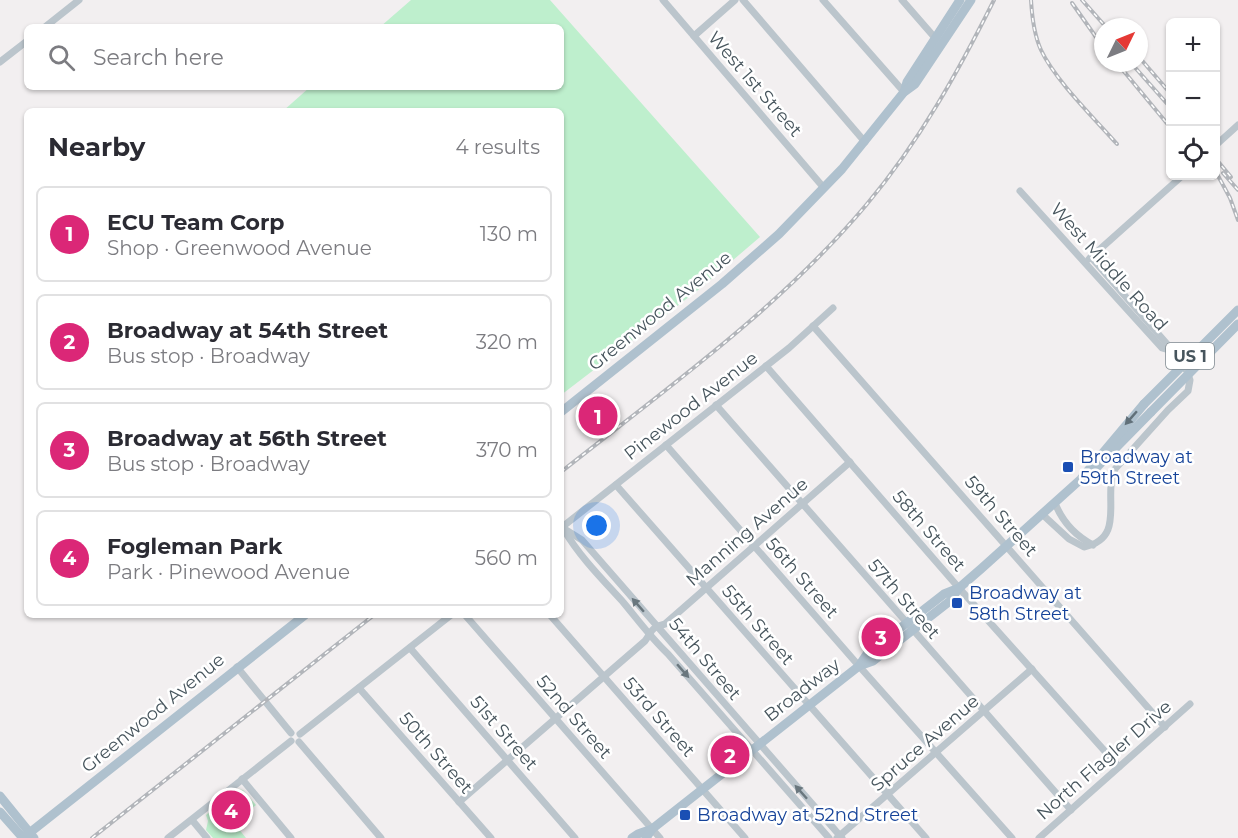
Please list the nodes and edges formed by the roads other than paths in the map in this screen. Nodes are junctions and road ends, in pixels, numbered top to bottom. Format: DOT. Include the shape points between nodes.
graph roads {
  1 [pos="77,0"];
  2 [pos="663,0"];
  3 [pos="735,0"];
  4 [pos="742,0"];
  5 [pos="824,0"];
  6 [pos="902,0"];
  7 [pos="960,0"];
  8 [pos="971,0"];
  9 [pos="49,24"];
  10 [pos="694,36"];
  11 [pos="936,39"];
  12 [pos="24,43"];
  13 [pos="0,62"];
  14 [pos="904,92"];
  15 [pos="1238,125"];
  16 [pos="1220,141"];
  17 [pos="865,142"];
  18 [pos="1178,180"];
  19 [pos="824,188"];
  20 [pos="1020,191"];
  21 [pos="1091,257"];
  22 [pos="1085,263"];
  23 [pos="833,308"];
  24 [pos="1238,310"];
  25 [pos="1238,324"];
  26 [pos="813,326"];
  27 [pos="1169,350"];
  28 [pos="766,366"];
  29 [pos="716,405"];
  30 [pos="564,409"];
  31 [pos="666,445"];
  32 [pos="850,462"];
  33 [pos="1081,479"];
  34 [pos="616,485"];
  35 [pos="1055,503"];
  36 [pos="802,504"];
  37 [pos="1043,515"];
  38 [pos="564,526"];
  39 [pos="564,528"];
  40 [pos="564,529"];
  41 [pos="754,545"];
  42 [pos="1093,545"];
  43 [pos="1008,546"];
  44 [pos="706,587"];
  45 [pos="959,588"];
  46 [pos="301,618"];
  47 [pos="448,618"];
  48 [pos="468,618"];
  49 [pos="553,618"];
  50 [pos="661,627"];
  51 [pos="909,627"];
  52 [pos="650,637"];
  53 [pos="410,648"];
  54 [pos="859,666"];
  55 [pos="237,667"];
  56 [pos="1032,669"];
  57 [pos="604,676"];
  58 [pos="359,688"];
  59 [pos="1190,704"];
  60 [pos="808,706"];
  61 [pos="984,711"];
  62 [pos="556,718"];
  63 [pos="1165,726"];
  64 [pos="291,737"];
  65 [pos="300,738"];
  66 [pos="756,747"];
  67 [pos="936,753"];
  68 [pos="507,760"];
  69 [pos="1119,767"];
  70 [pos="242,779"];
  71 [pos="701,790"];
  72 [pos="888,795"];
  73 [pos="0,796"];
  74 [pos="459,802"];
  75 [pos="1071,810"];
  76 [pos="0,812"];
  77 [pos="192,820"];
  78 [pos="652,829"];
  79 [pos="28,837"];
  80 [pos="840,837"];
  81 [pos="168,838"];
  82 [pos="207,838"];
  83 [pos="291,838"];
  84 [pos="381,838"];
  85 [pos="490,838"];
  86 [pos="575,838"];
  87 [pos="632,838"];
  88 [pos="646,838"];
  89 [pos="660,838"];
  90 [pos="745,838"];
  91 [pos="829,838"];
  92 [pos="926,838"];
  93 [pos="1012,838"];
  94 [pos="1039,838"];
  1 -- 9 [label="street"];
  2 -- 10 [label="street, West 1st Street"];
  3 -- 10 [label="street"];
  4 -- 17 [label="street"];
  5 -- 14 [label="street"];
  6 -- 11 [label="street"];
  7 -- 11 [label="main road"];
  8 -- 14 [label="main road" via="915,84"];
  10 -- 19 [label="street, West 1st Street"];
  11 -- 14 [label="main road"];
  12 -- 13 [label="street"];
  14 -- 17 [label="main road, Greenwood Avenue"];
  15 -- 16 [label="street"];
  17 -- 19 [label="main road, Greenwood Avenue"];
  18 -- 21 [label="street"];
  19 -- 30 [label="main road, Greenwood Avenue" via="722,284"];
  20 -- 22 [label="street, West Middle Road"];
  21 -- 22 [label="street"];
  21 -- 27 [label="street, West Middle Road"];
  22 -- 27 [label="street, West Middle Road" via="1162,348"];
  23 -- 26 [label="street, Pinewood Avenue"];
  24 -- 33 [label="main road, Broadway / US 1, one-way, bridge" via="1144,404"];
  25 -- 33 [label="main road, Broadway / US 1, bridge"];
  26 -- 28 [label="street, Pinewood Avenue"];
  26 -- 43 [label="street, 59th Street"];
  27 -- 42 [label="street" via="1187,371 1188,391 1115,469 1110,479 1111,522 1108,531"];
  28 -- 29 [label="street, Pinewood Avenue"];
  28 -- 32 [label="street, 58th Street"];
  29 -- 31 [label="street, Pinewood Avenue"];
  29 -- 36 [label="street, 57th Street"];
  31 -- 34 [label="street, Pinewood Avenue"];
  31 -- 41 [label="street, 56th Street"];
  32 -- 36 [label="street, Manning Avenue"];
  32 -- 45 [label="street, 58th Street"];
  33 -- 35 [label="main road, Broadway / US 1"];
  34 -- 38 [label="street, Pinewood Avenue"];
  34 -- 44 [label="street, 55th Street"];
  35 -- 37 [label="main road, Broadway / US 1"];
  35 -- 42 [label="street" via="1069,526"];
  36 -- 41 [label="street, Manning Avenue"];
  36 -- 51 [label="street, 57th Street"];
  37 -- 42 [label="street" via="1069,538 1084,547"];
  37 -- 43 [label="main road, Broadway / US 1"];
  50 -- 39 [label="street, 54th Street, one-way" via="582,540"];
  40 -- 52 [label="street, 54th Street" via="574,547"];
  41 -- 44 [label="street, Manning Avenue"];
  41 -- 54 [label="street, 56th Street"];
  43 -- 45 [label="main road, Broadway / US 1"];
  43 -- 63 [label="street, 59th Street"];
  44 -- 50 [label="street, Manning Avenue"];
  44 -- 60 [label="street, 55th Street"];
  45 -- 51 [label="main road, Broadway / US 1" via="950,600"];
  45 -- 56 [label="street, 58th Street"];
  46 -- 55 [label="main road, Greenwood Avenue"];
  47 -- 53 [label="street"];
  48 -- 62 [label="street, 52nd Street"];
  49 -- 57 [label="street, 53rd Street"];
  50 -- 52 [label="street, Manning Avenue"];
  50 -- 66 [label="street, 54th Street"];
  51 -- 54 [label="main road, Broadway / US 1" via="873,661"];
  51 -- 61 [label="street, 57th Street"];
  52 -- 57 [label="street, Manning Avenue"];
  52 -- 66 [label="street, 54th Street, one-way"];
  53 -- 58 [label="street"];
  53 -- 68 [label="street, 51st Street"];
  54 -- 60 [label="main road, Broadway / US 1"];
  54 -- 67 [label="street, 56th Street"];
  55 -- 64 [label="street"];
  55 -- 79 [label="main road, Greenwood Avenue"];
  56 -- 61 [label="street, Spruce Avenue"];
  56 -- 69 [label="street, 58th Street"];
  57 -- 62 [label="street, Manning Avenue"];
  57 -- 71 [label="street, 53rd Street"];
  58 -- 65 [label="street"];
  58 -- 74 [label="street, 50th Street"];
  59 -- 63 [label="street, North Flagler Drive"];
  60 -- 66 [label="main road, Broadway / US 1"];
  60 -- 72 [label="street, 55th Street"];
  61 -- 67 [label="street, Spruce Avenue"];
  61 -- 75 [label="street, 57th Street"];
  62 -- 68 [label="street, Manning Avenue"];
  62 -- 78 [label="street, 52nd Street"];
  63 -- 69 [label="street, North Flagler Drive"];
  64 -- 65 [label="street" via="294,743"];
  64 -- 70 [label="street"];
  65 -- 84 [label="street"];
  66 -- 71 [label="main road, Broadway / US 1"];
  80 -- 66 [label="street, 54th Street, one-way"];
  66 -- 91 [label="street, 54th Street"];
  67 -- 72 [label="street, Spruce Avenue"];
  67 -- 93 [label="street, 56th Street"];
  68 -- 74 [label="street, Manning Avenue"];
  68 -- 86 [label="street, 51st Street"];
  69 -- 75 [label="street, North Flagler Drive"];
  70 -- 77 [label="street"];
  70 -- 83 [label="street"];
  71 -- 78 [label="main road, Broadway / US 1"];
  71 -- 90 [label="street, 53rd Street"];
  72 -- 80 [label="street, Spruce Avenue"];
  72 -- 92 [label="street, 55th Street"];
  73 -- 79 [label="main road"];
  74 -- 85 [label="street, 50th Street"];
  75 -- 94 [label="street, North Flagler Drive"];
  76 -- 79 [label="main road"];
  77 -- 81 [label="street"];
  77 -- 82 [label="street"];
  78 -- 87 [label="main road, Broadway / US 1"];
  78 -- 88 [label="main road, Broadway / US 1"];
  78 -- 89 [label="street, 52nd Street"];
}
